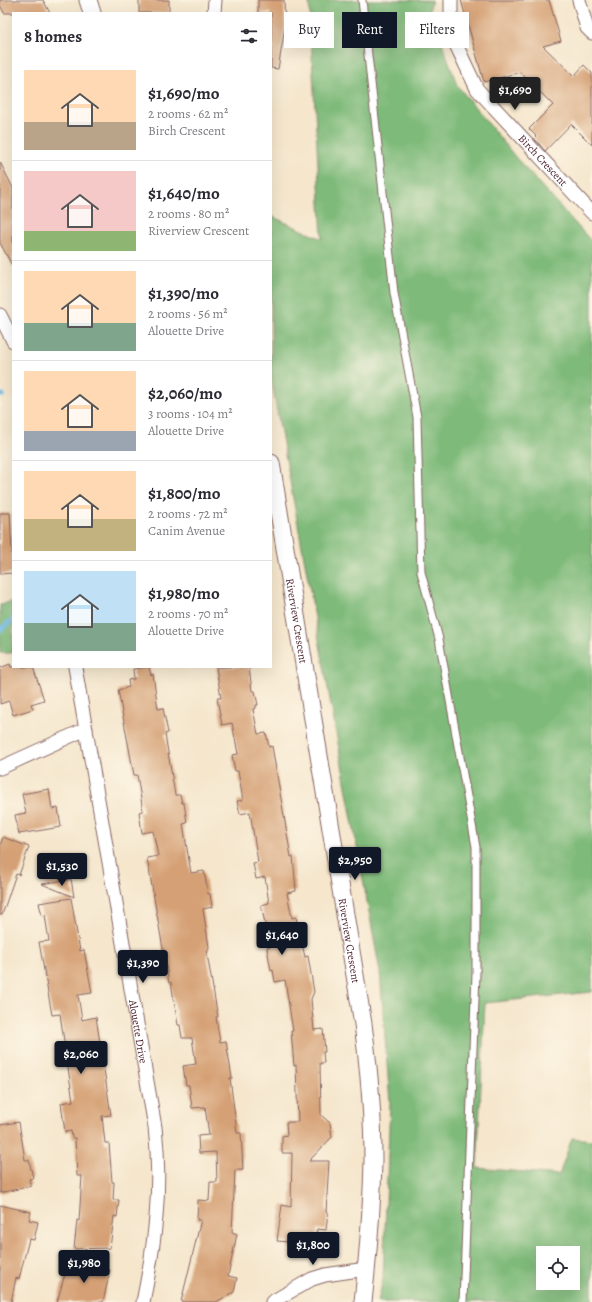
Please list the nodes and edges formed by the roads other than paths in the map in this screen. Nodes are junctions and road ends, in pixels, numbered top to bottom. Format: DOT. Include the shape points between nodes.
graph roads {
  1 [pos="88,0"];
  2 [pos="214,0"];
  3 [pos="362,0"];
  4 [pos="451,0"];
  5 [pos="579,0"];
  6 [pos="92,12"];
  7 [pos="214,12"];
  8 [pos="592,33"];
  9 [pos="592,213"];
  10 [pos="0,315"];
  11 [pos="12,339"];
  12 [pos="272,470"];
  13 [pos="75,668"];
  14 [pos="86,729"];
  15 [pos="0,768"];
  16 [pos="366,1269"];
  17 [pos="143,1302"];
  18 [pos="272,1302"];
  19 [pos="362,1302"];
  20 [pos="462,1302"];
  1 -- 6 [label="street"];
  2 -- 7 [label="street"];
  3 -- 20 [label="lane" via="394,293 417,417 422,572 439,639 476,847 476,974"];
  4 -- 9 [label="street, Birch Crescent" via="451,34 477,89"];
  5 -- 8 [label="street" via="587,28"];
  10 -- 11 [label="street"];
  12 -- 16 [label="street, Riverview Crescent" via="365,1038 373,1159"];
  13 -- 14 [label="street, Alouette Drive"];
  14 -- 15 [label="street"];
  14 -- 17 [label="street, Alouette Drive" via="158,1155 156,1226"];
  16 -- 18 [label="street" via="335,1272 318,1277"];
  16 -- 19 [label="street, Riverview Crescent"];
}
